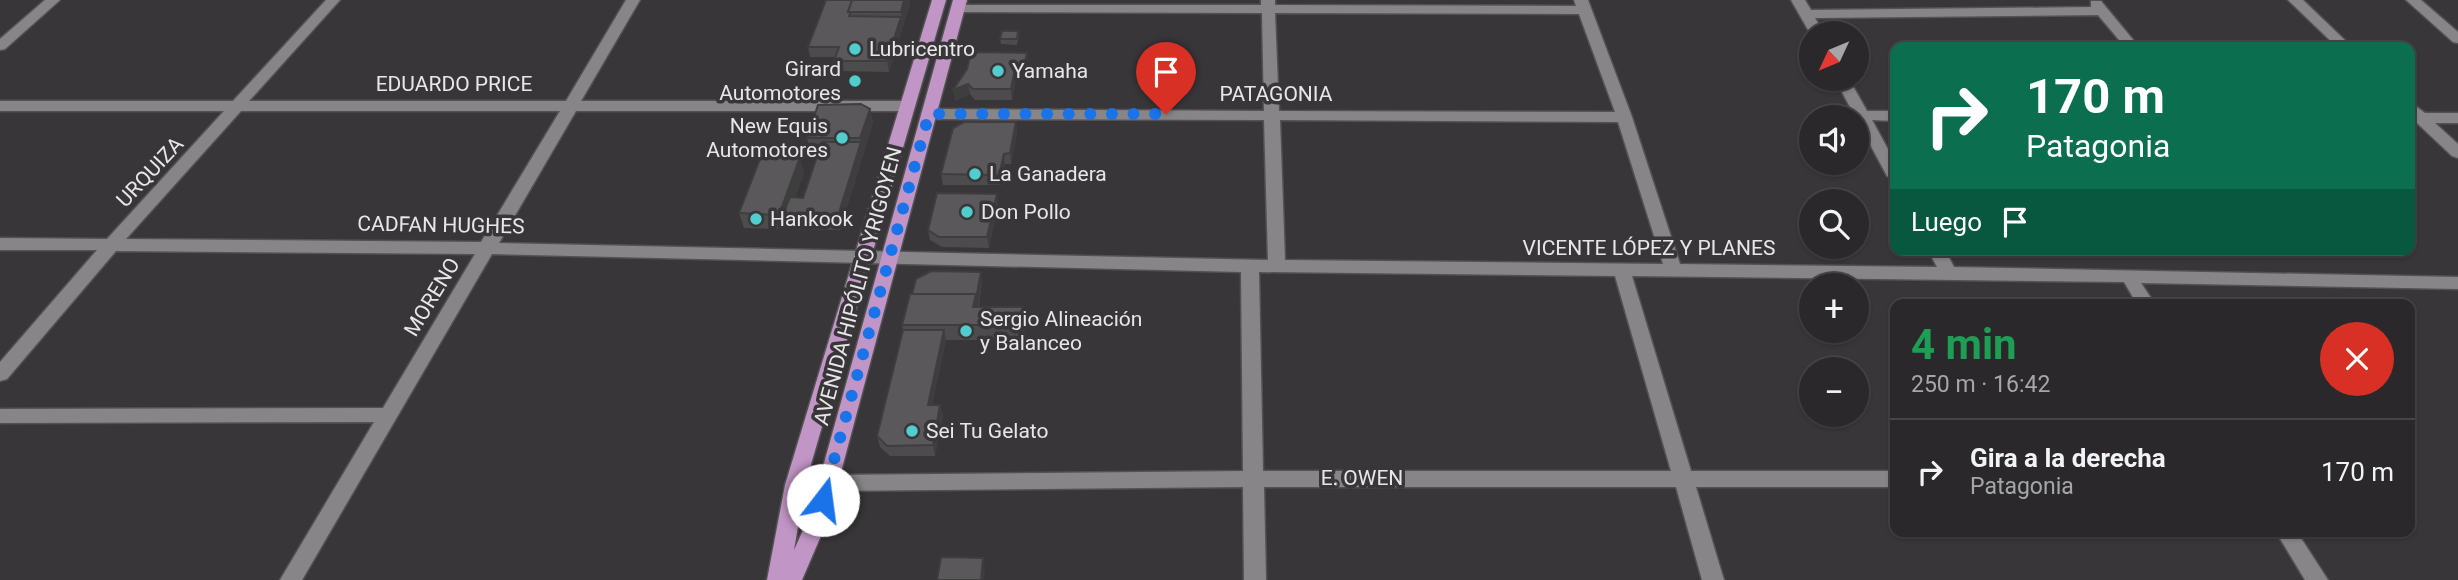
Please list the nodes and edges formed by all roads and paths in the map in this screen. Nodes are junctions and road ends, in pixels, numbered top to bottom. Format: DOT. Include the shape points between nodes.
graph roads {
  1 [pos="53,0"];
  2 [pos="333,0"];
  3 [pos="633,0"];
  4 [pos="939,0"];
  5 [pos="1798,0"];
  6 [pos="2295,0"];
  7 [pos="2413,0"];
  8 [pos="959,4"];
  9 [pos="1268,4"];
  10 [pos="1583,5"];
  11 [pos="2097,6"];
  12 [pos="1806,14"];
  13 [pos="1810,21"];
  14 [pos="2458,39"];
  15 [pos="2128,42"];
  16 [pos="2340,42"];
  17 [pos="0,46"];
  18 [pos="572,105"];
  19 [pos="0,106"];
  20 [pos="240,106"];
  21 [pos="907,106"];
  22 [pos="929,114"];
  23 [pos="2415,114"];
  24 [pos="1271,115"];
  25 [pos="1869,116"];
  26 [pos="1890,116"];
  27 [pos="2415,116"];
  28 [pos="1623,117"];
  29 [pos="2458,118"];
  30 [pos="1869,129"];
  31 [pos="2458,153"];
  32 [pos="1890,167"];
  33 [pos="0,244"];
  34 [pos="112,244"];
  35 [pos="487,248"];
  36 [pos="1939,256"];
  37 [pos="878,258"];
  38 [pos="1277,266"];
  39 [pos="1250,267"];
  40 [pos="1622,271"];
  41 [pos="1674,271"];
  42 [pos="1949,273"];
  43 [pos="2129,277"];
  44 [pos="2458,283"];
  45 [pos="2143,299"];
  46 [pos="0,374"];
  47 [pos="388,415"];
  48 [pos="0,416"];
  49 [pos="1683,477"];
  50 [pos="1255,479"];
  51 [pos="1890,479"];
  52 [pos="828,483"];
  53 [pos="2289,537"];
  54 [pos="291,580"];
  55 [pos="778,580"];
  56 [pos="791,580"];
  57 [pos="1255,580"];
  58 [pos="1713,580"];
  59 [pos="2317,580"];
  1 -- 17 [label="street"];
  2 -- 20 [label="street, URQUIZA"];
  3 -- 18 [label="street, MORENO"];
  4 -- 21 [label="main road, AVENIDA HIPÓLITO YRIGOYEN"];
  5 -- 12 [label="street"];
  6 -- 16 [label="street"];
  7 -- 14 [label="street"];
  8 -- 9 [label="street"];
  8 -- 22 [label="main road, AVENIDA HIPÓLITO YRIGOYEN"];
  9 -- 10 [label="street"];
  9 -- 24 [label="street"];
  10 -- 28 [label="street"];
  11 -- 12 [label="street"];
  11 -- 15 [label="street"];
  12 -- 13 [label="street"];
  18 -- 20 [label="street, EDUARDO PRICE"];
  18 -- 21 [label="street, EDUARDO PRICE"];
  18 -- 35 [label="street, MORENO"];
  19 -- 20 [label="street, EDUARDO PRICE"];
  20 -- 34 [label="street, URQUIZA"];
  21 -- 37 [label="main road, AVENIDA HIPÓLITO YRIGOYEN"];
  22 -- 24 [label="street, PATAGONIA"];
  22 -- 37 [label="main road, AVENIDA HIPÓLITO YRIGOYEN"];
  23 -- 29 [label="street"];
  24 -- 28 [label="street, PATAGONIA"];
  24 -- 38 [label="street"];
  25 -- 26 [label="street"];
  27 -- 31 [label="street"];
  28 -- 41 [label="street"];
  30 -- 32 [label="street"];
  33 -- 34 [label="street, CADFAN HUGHES"];
  34 -- 35 [label="street, CADFAN HUGHES"];
  34 -- 46 [label="street, URQUIZA"];
  35 -- 37 [label="street, CADFAN HUGHES"];
  35 -- 47 [label="street, MORENO"];
  36 -- 42 [label="street"];
  37 -- 39 [label="street, VICENTE LÓPEZ Y PLANES"];
  37 -- 52 [label="main road, AVENIDA HIPÓLITO YRIGOYEN"];
  37 -- 55 [label="main road, AVENIDA HIPÓLITO YRIGOYEN" via="795,485"];
  38 -- 39 [label="street, VICENTE LÓPEZ Y PLANES"];
  38 -- 40 [label="street, VICENTE LÓPEZ Y PLANES"];
  39 -- 50 [label="street"];
  40 -- 41 [label="street, VICENTE LÓPEZ Y PLANES"];
  40 -- 49 [label="street"];
  41 -- 42 [label="street, VICENTE LÓPEZ Y PLANES"];
  42 -- 43 [label="street, VICENTE LÓPEZ Y PLANES"];
  43 -- 44 [label="street, VICENTE LÓPEZ Y PLANES"];
  43 -- 45 [label="street"];
  47 -- 48 [label="street"];
  47 -- 54 [label="street, MORENO"];
  49 -- 50 [label="street, E. OWEN"];
  49 -- 51 [label="street, E. OWEN"];
  49 -- 58 [label="street"];
  50 -- 52 [label="street, E. OWEN"];
  50 -- 57 [label="street"];
  52 -- 56 [label="main road, AVENIDA HIPÓLITO YRIGOYEN" via="811,540"];
  53 -- 59 [label="street"];
}
